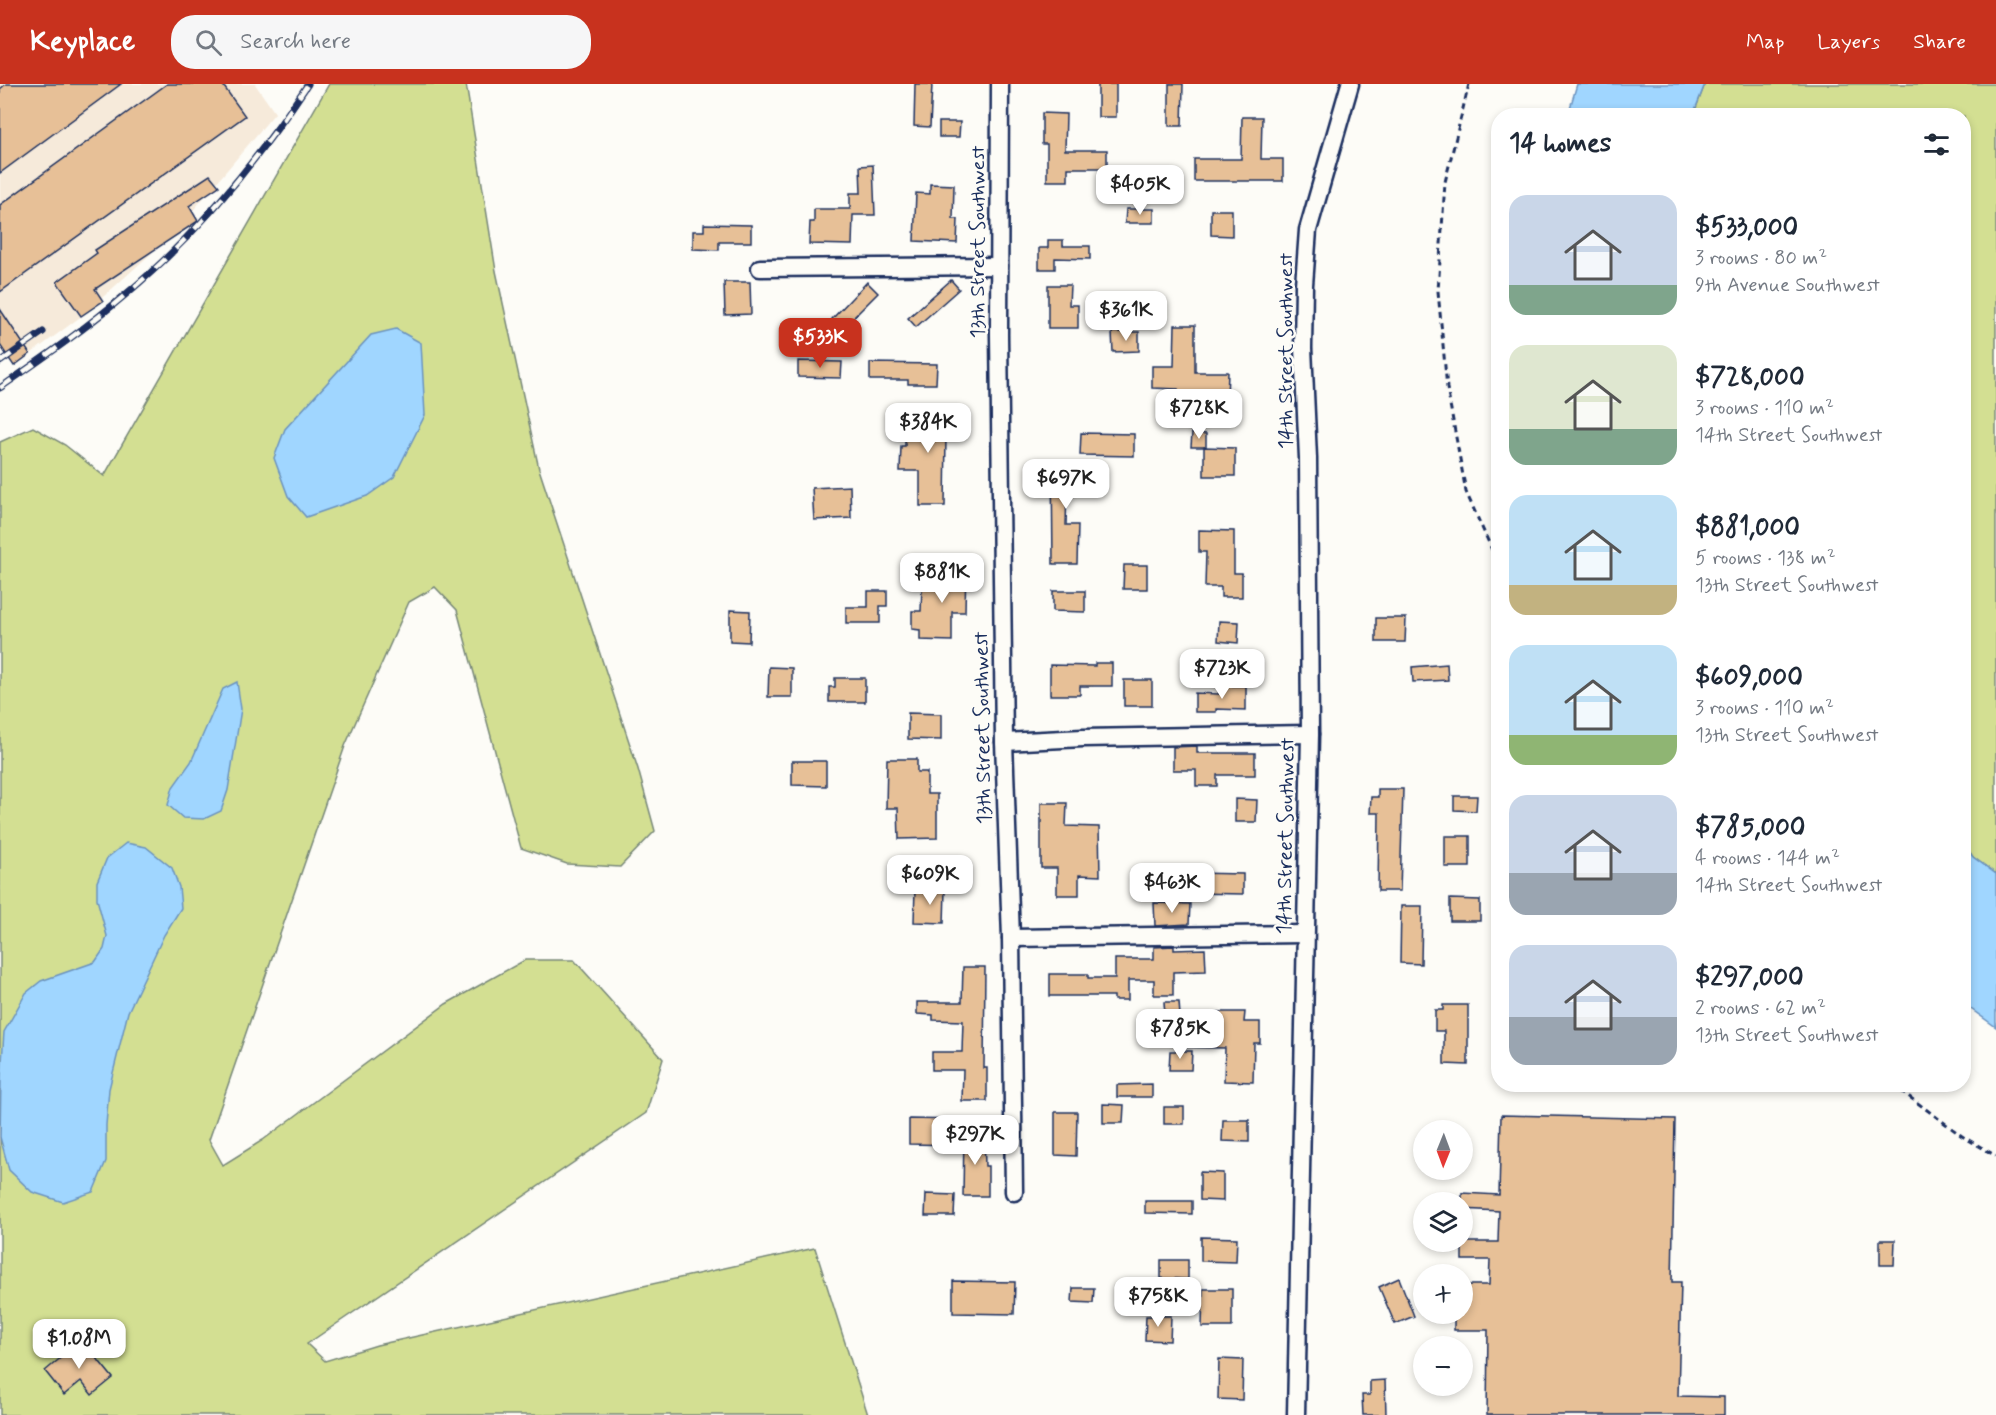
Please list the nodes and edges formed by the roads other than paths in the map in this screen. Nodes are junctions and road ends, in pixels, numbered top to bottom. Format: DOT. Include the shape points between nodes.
graph roads {
  1 [pos="1000,84"];
  2 [pos="1350,84"];
  3 [pos="999,266"];
  4 [pos="760,268"];
  5 [pos="1310,734"];
  6 [pos="1004,742"];
  7 [pos="1305,934"];
  8 [pos="1011,938"];
  9 [pos="1014,1192"];
  10 [pos="1296,1415"];
  1 -- 3 [label="street, 13th Street Southwest"];
  2 -- 5 [label="street, 14th Street Southwest" via="1308,230 1304,285"];
  3 -- 4 [label="street"];
  3 -- 6 [label="street, 13th Street Southwest"];
  5 -- 6 [label="street"];
  5 -- 7 [label="street, 14th Street Southwest"];
  6 -- 8 [label="street, 13th Street Southwest"];
  7 -- 8 [label="street"];
  7 -- 10 [label="street, 14th Street Southwest"];
  8 -- 9 [label="street, 13th Street Southwest"];
}
